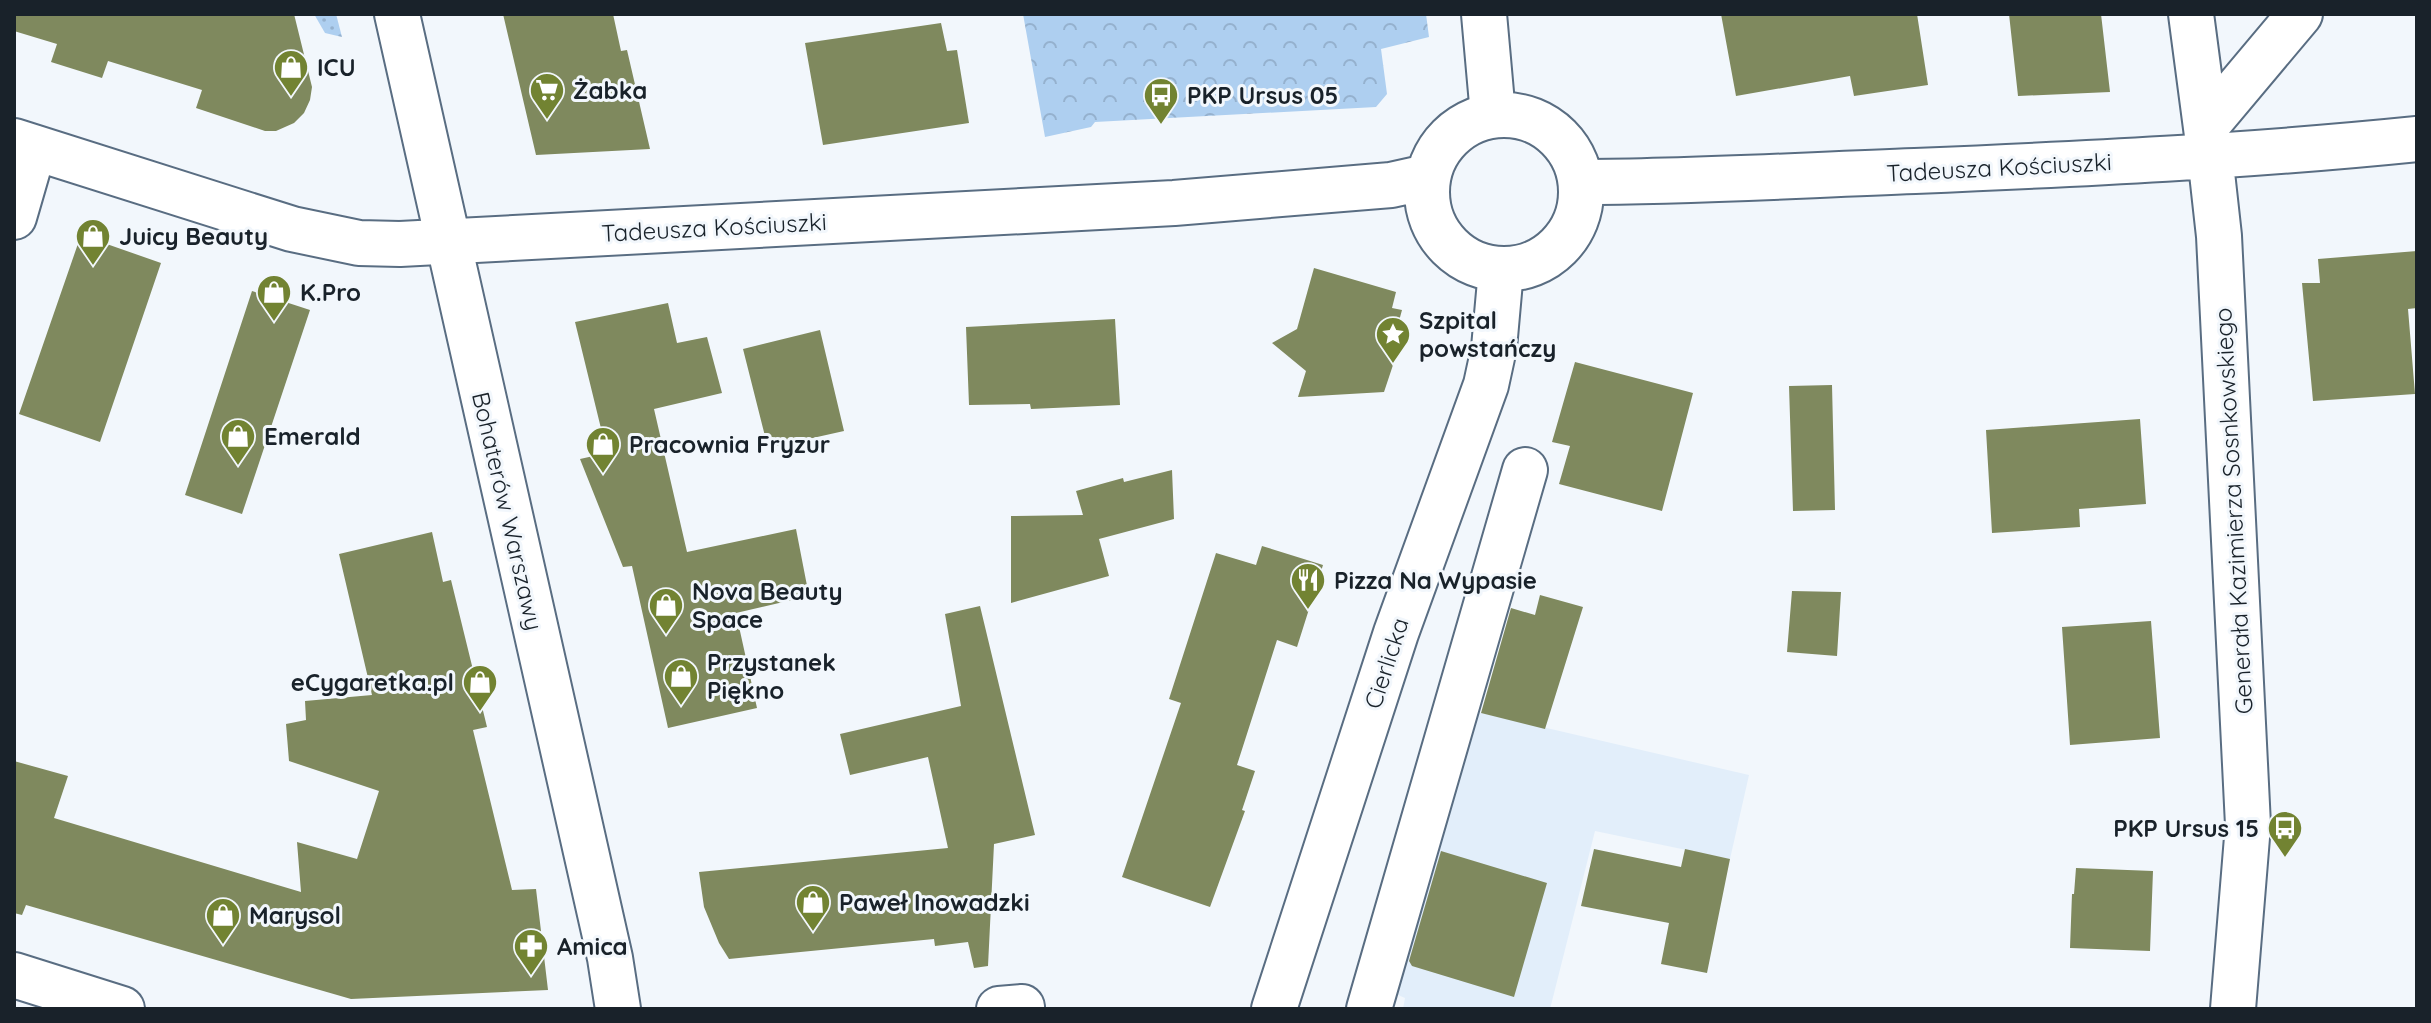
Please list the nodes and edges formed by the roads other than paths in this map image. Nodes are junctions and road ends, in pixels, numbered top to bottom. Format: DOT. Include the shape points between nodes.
graph roads {
  1 [pos="397,14"];
  2 [pos="1484,14"];
  3 [pos="2191,14"];
  4 [pos="2300,14"];
  5 [pos="1493,115"];
  6 [pos="2417,139"];
  7 [pos="2208,141"];
  8 [pos="24,144"];
  9 [pos="1427,177"];
  10 [pos="1581,182"];
  11 [pos="14,217"];
  12 [pos="448,240"];
  13 [pos="1501,270"];
  14 [pos="1525,470"];
  15 [pos="14,975"];
  16 [pos="122,1009"];
  17 [pos="618,1009"];
  18 [pos="1274,1009"];
  19 [pos="1369,1009"];
  20 [pos="2233,1009"];
  1 -- 12 [label="street, Bohaterów Warszawy"];
  2 -- 5 [label="street"];
  3 -- 7 [label="street, Generała Kazimierza Sosnkowskiego"];
  4 -- 7 [label="street"];
  5 -- 9 [label="street" via="1450,135 1435,154"];
  5 -- 10 [label="street" via="1523,117 1551,130 1571,153"];
  6 -- 7 [label="street, Tadeusza Kościuszki"];
  7 -- 10 [label="street, Tadeusza Kościuszki" via="2105,163"];
  7 -- 20 [label="street, Generała Kazimierza Sosnkowskiego" via="2220,251 2248,825"];
  8 -- 11 [label="street"];
  8 -- 12 [label="street, Tadeusza Kościuszki" via="292,229 359,243"];
  9 -- 12 [label="street, Tadeusza Kościuszki" via="1391,185 1174,203"];
  9 -- 13 [label="street" via="1428,211 1443,241 1469,262"];
  10 -- 13 [label="street" via="1580,209 1569,234 1552,253 1528,266"];
  12 -- 17 [label="street, Bohaterów Warszawy"];
  13 -- 18 [label="street, Cierlicka" via="1486,385 1396,633"];
  14 -- 19 [label="street"];
  15 -- 16 [label="street"];
}
